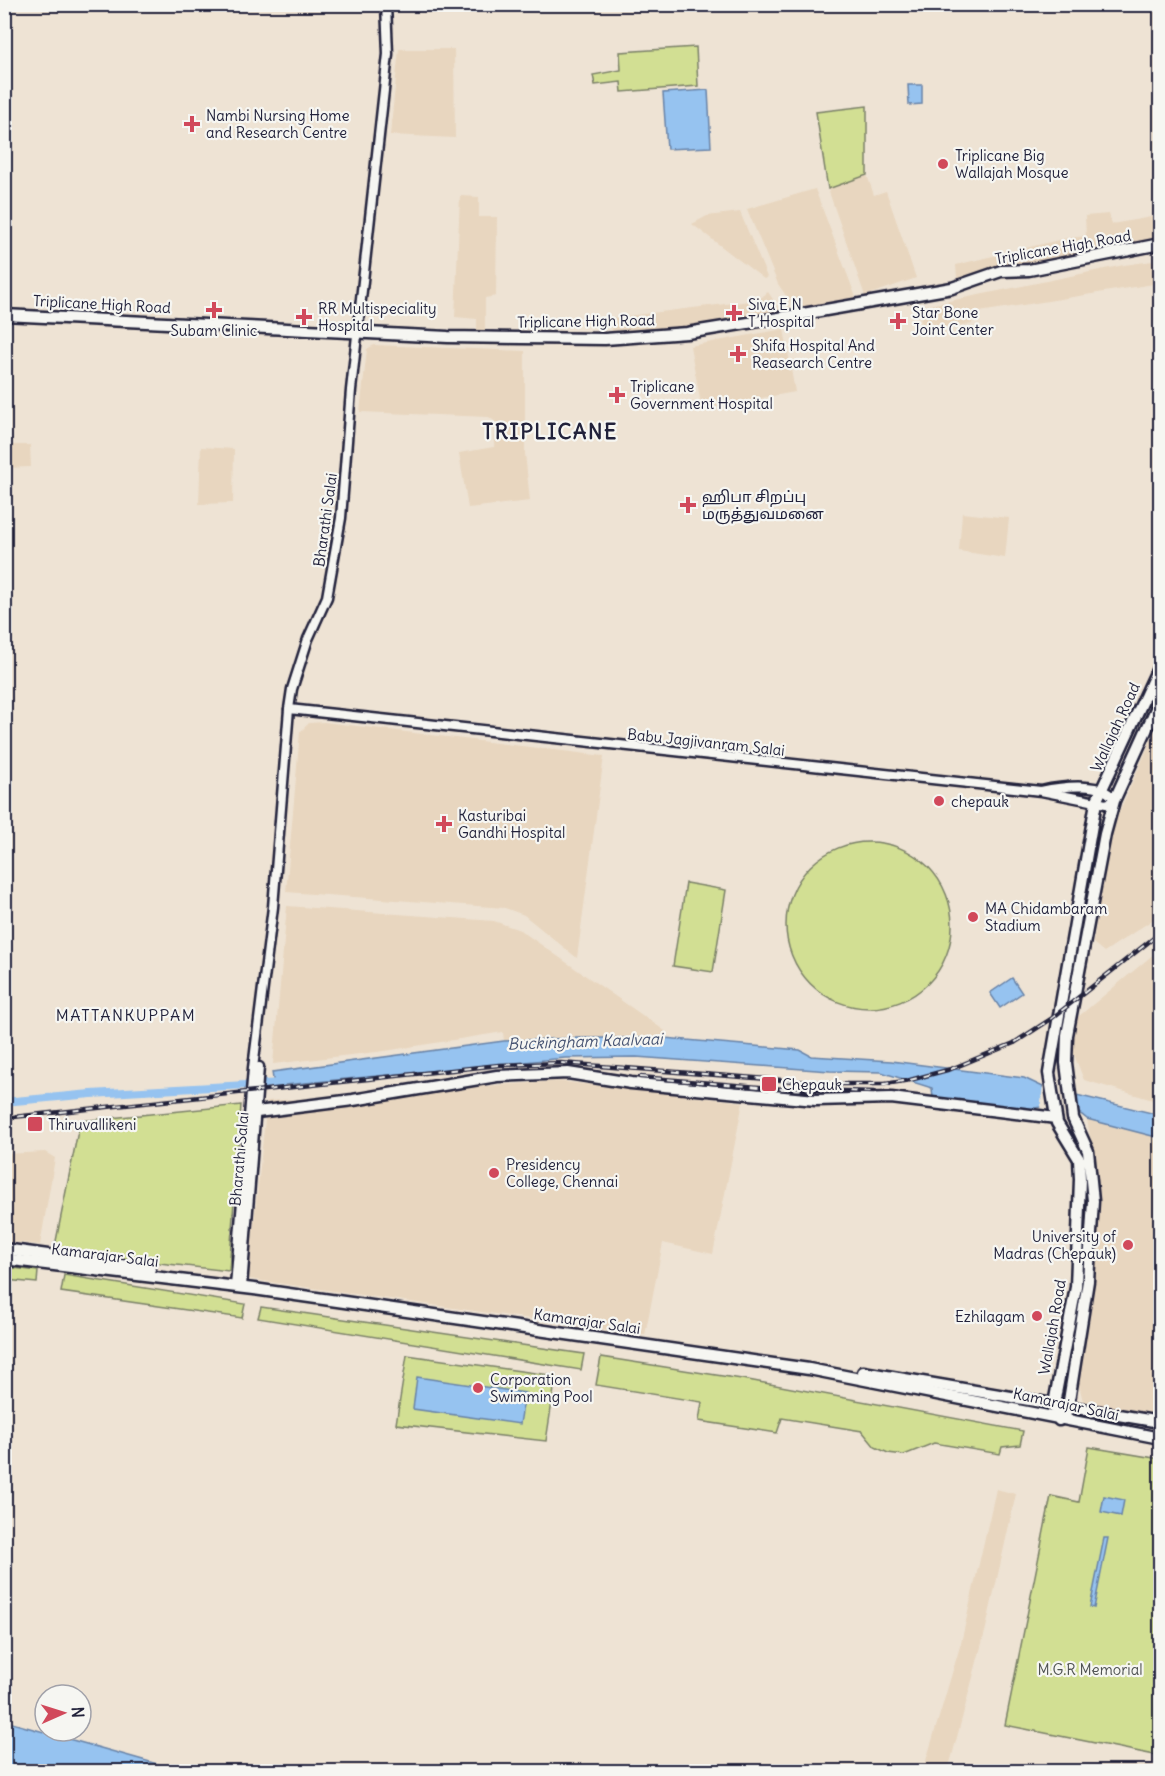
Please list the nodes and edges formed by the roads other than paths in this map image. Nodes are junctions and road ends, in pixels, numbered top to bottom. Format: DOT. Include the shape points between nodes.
graph roads {
  1 [pos="386,4"];
  2 [pos="1161,244"];
  3 [pos="4,315"];
  4 [pos="358,333"];
  5 [pos="1161,664"];
  6 [pos="1161,700"];
  7 [pos="289,709"];
  8 [pos="1102,790"];
  9 [pos="1041,791"];
  10 [pos="1114,801"];
  11 [pos="1096,802"];
  12 [pos="255,1105"];
  13 [pos="1055,1116"];
  14 [pos="4,1249"];
  15 [pos="4,1259"];
  16 [pos="239,1284"];
  17 [pos="1054,1404"];
  18 [pos="1068,1407"];
  19 [pos="1059,1420"];
  20 [pos="1161,1422"];
  21 [pos="1161,1438"];
  1 -- 4 [label="street, Bharathi Salai" via="388,54"];
  2 -- 4 [label="main road, Triplicane High Road" via="1001,272 952,288 687,333 595,339"];
  3 -- 4 [label="main road, Triplicane High Road"];
  4 -- 7 [label="street, Bharathi Salai" via="341,518 327,597 308,639"];
  5 -- 8 [label="main road, Wallajah Road"];
  6 -- 10 [label="main road, Wallajah Road"];
  7 -- 9 [label="street, Babu Jagjivanram Salai"];
  7 -- 12 [label="street, Bharathi Salai" via="258,1033"];
  8 -- 9 [label="street, Babu Jagjivanram Salai" via="1065,786"];
  8 -- 10 [label="street" via="1111,794"];
  8 -- 11 [label="main road, Wallajah Road"];
  9 -- 11 [label="street"];
  10 -- 11 [label="street"];
  10 -- 18 [label="main road, Wallajah Road" via="1067,1035 1066,1063 1074,1118 1088,1151 1093,1201 1088,1281"];
  11 -- 13 [label="main road, Wallajah Road" via="1049,1073"];
  12 -- 13 [label="main road" via="353,1100 497,1076 568,1073 631,1083 805,1099 891,1098"];
  12 -- 16 [label="street, Bharathi Salai"];
  13 -- 17 [label="main road, Wallajah Road" via="1080,1160 1080,1179 1076,1287"];
  14 -- 16 [label="main road, Kamarajar Salai"];
  15 -- 16 [label="main road, Kamarajar Salai"];
  16 -- 17 [label="main road, Kamarajar Salai" via="594,1330"];
  16 -- 19 [label="main road, Kamarajar Salai" via="809,1369 1017,1408"];
  17 -- 18 [label="main road, Kamarajar Salai"];
  17 -- 19 [label="main road, Wallajah Road"];
  18 -- 19 [label="main road, Wallajah Road"];
  18 -- 20 [label="main road, Kamarajar Salai"];
  19 -- 21 [label="main road, Kamarajar Salai"];
}
